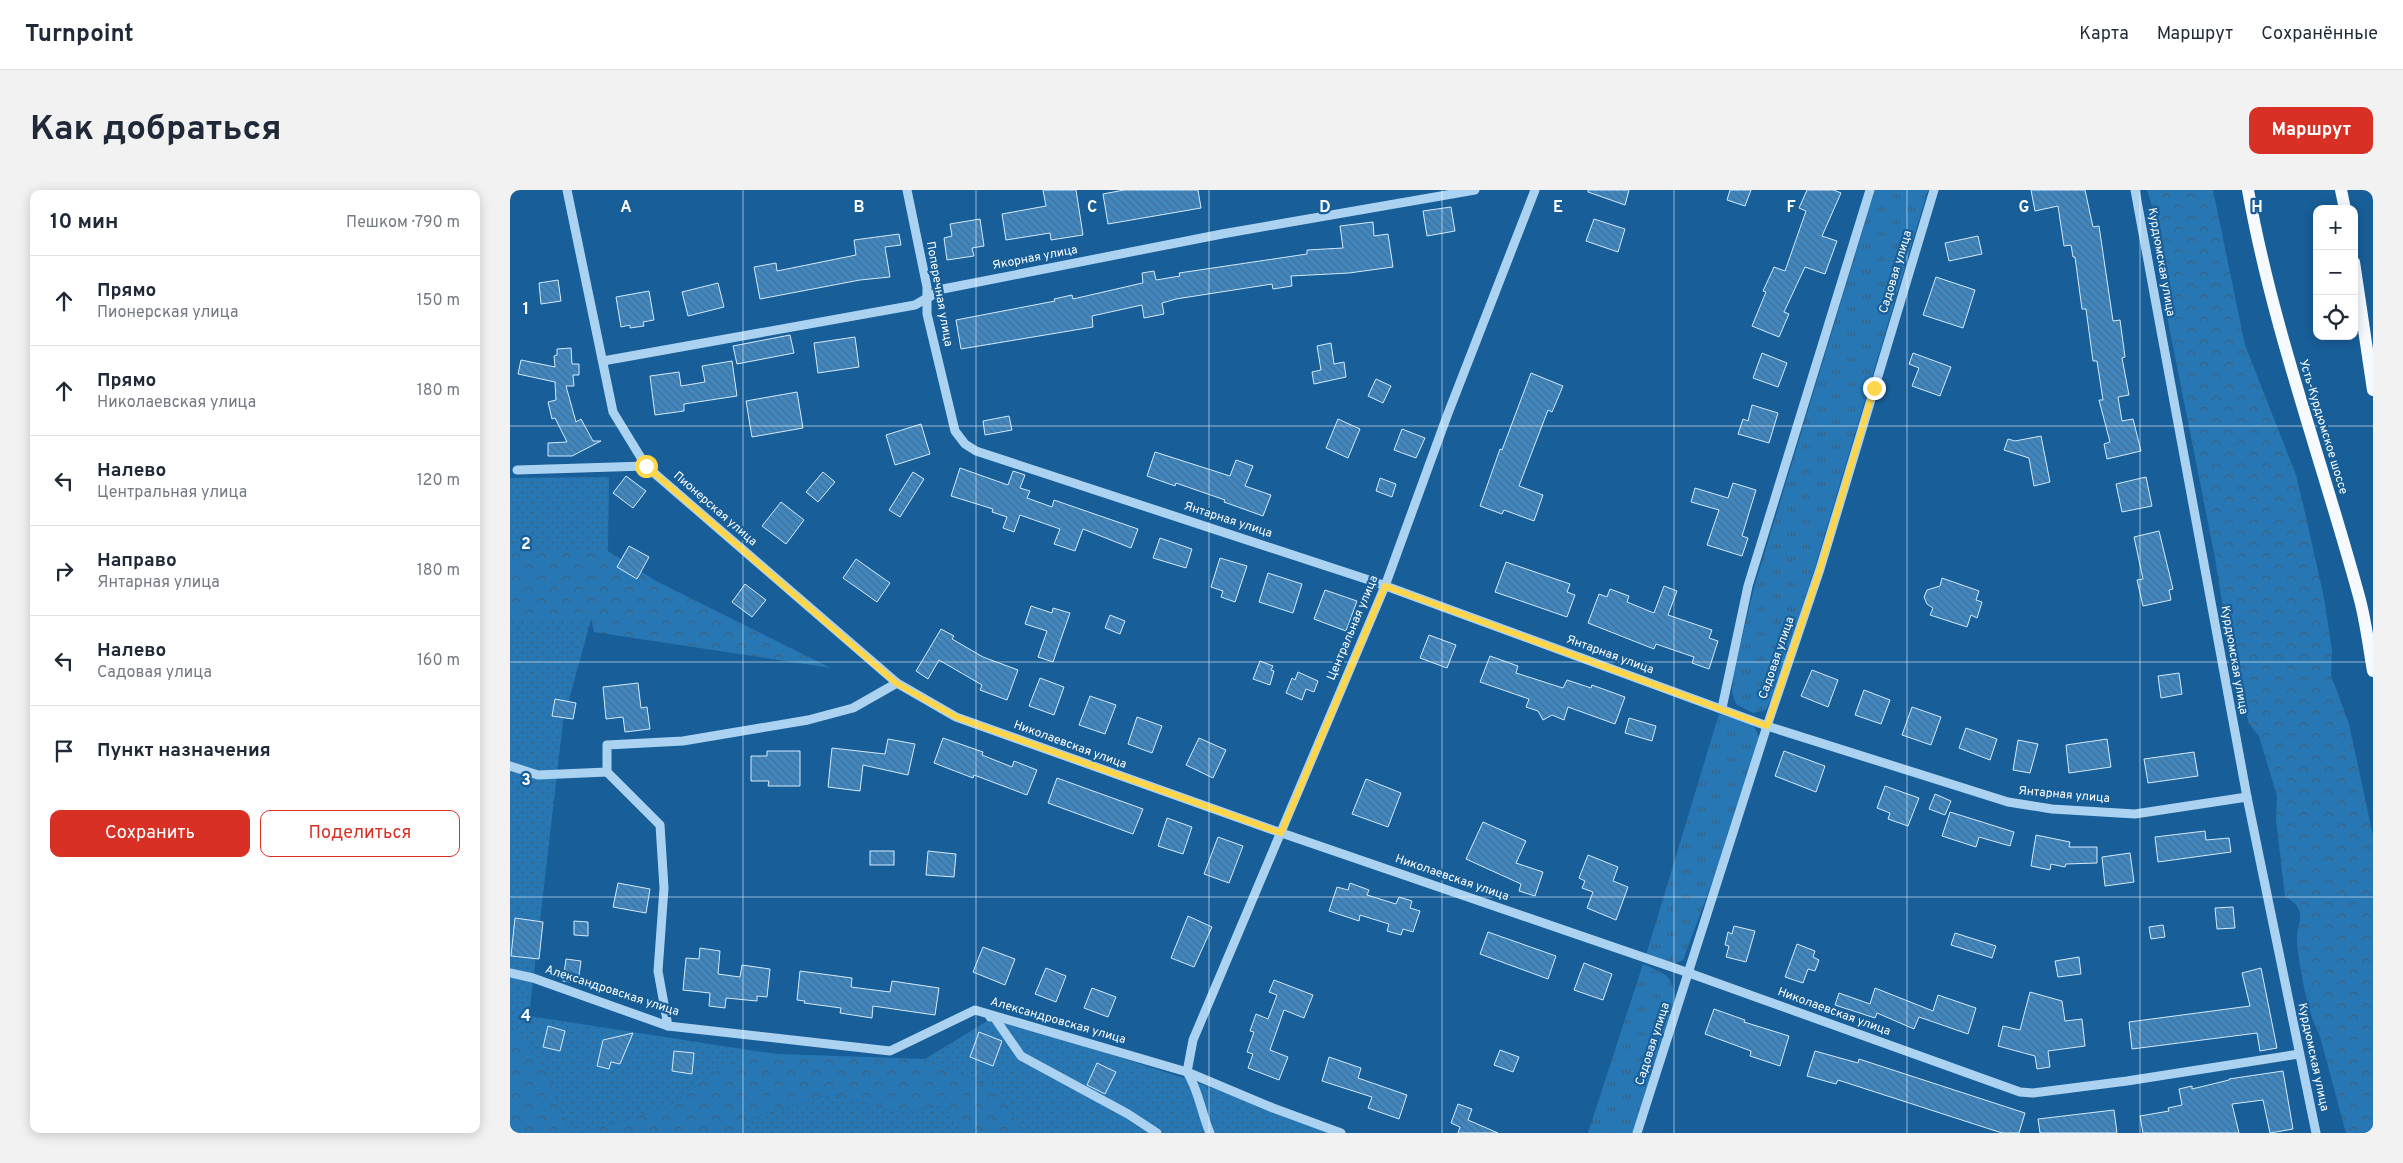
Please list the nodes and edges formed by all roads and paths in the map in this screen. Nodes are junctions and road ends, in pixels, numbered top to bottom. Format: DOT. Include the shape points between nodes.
graph roads {
  1 [pos="568,190"];
  2 [pos="907,190"];
  3 [pos="1475,190"];
  4 [pos="1535,190"];
  5 [pos="1870,190"];
  6 [pos="1934,190"];
  7 [pos="2135,190"];
  8 [pos="2248,190"];
  9 [pos="2342,190"];
  10 [pos="2344,205"];
  11 [pos="2358,288"];
  12 [pos="928,298"];
  13 [pos="603,361"];
  14 [pos="2373,386"];
  15 [pos="976,451"];
  16 [pos="646,466"];
  17 [pos="516,470"];
  18 [pos="1385,586"];
  19 [pos="2373,671"];
  20 [pos="896,683"];
  21 [pos="1722,708"];
  22 [pos="1767,726"];
  23 [pos="510,766"];
  24 [pos="607,772"];
  25 [pos="2247,797"];
  26 [pos="1281,833"];
  27 [pos="510,973"];
  28 [pos="1689,973"];
  29 [pos="964,1015"];
  30 [pos="668,1026"];
  31 [pos="2299,1054"];
  32 [pos="1187,1072"];
  33 [pos="1157,1133"];
  34 [pos="1210,1133"];
  35 [pos="1341,1133"];
  36 [pos="1637,1133"];
  37 [pos="2316,1133"];
  1 -- 13 [label="street, Пионерская улица"];
  2 -- 12 [label="street, Поперечная улица"];
  3 -- 12 [label="street, Якорная улица" via="1222,234 943,290"];
  4 -- 18 [label="street, Центральная улица"];
  5 -- 21 [label="street" via="1748,586"];
  6 -- 22 [label="street, Садовая улица" via="1820,569"];
  7 -- 25 [label="street, Курдюмская улица"];
  8 -- 19 [label="main road, Усть-Курдюмское шоссе" via="2282,341 2360,602"];
  9 -- 10 [label="main road"];
  11 -- 14 [label="main road"];
  12 -- 13 [label="street, Якорная улица" via="915,305"];
  12 -- 15 [label="street, Поперечная улица" via="927,314 955,431"];
  13 -- 16 [label="street, Пионерская улица" via="613,412"];
  15 -- 18 [label="street, Янтарная улица"];
  16 -- 17 [label="street"];
  16 -- 20 [label="street, Пионерская улица"];
  18 -- 21 [label="street, Янтарная улица"];
  18 -- 26 [label="street, Центральная улица"];
  20 -- 24 [label="street" via="853,708 808,720 683,741 607,745"];
  20 -- 26 [label="street, Николаевская улица" via="956,717"];
  21 -- 22 [label="street, Янтарная улица"];
  22 -- 25 [label="street, Янтарная улица" via="2008,802 2052,809 2136,814"];
  22 -- 28 [label="street, Садовая улица"];
  23 -- 24 [label="street" via="538,775"];
  24 -- 30 [label="street" via="660,825 664,888 658,971"];
  25 -- 31 [label="street, Курдюмская улица"];
  26 -- 28 [label="street, Николаевская улица"];
  26 -- 32 [label="street, Центральная улица" via="1192,1040"];
  27 -- 30 [label="street, Александровская улица" via="533,978"];
  28 -- 31 [label="street, Николаевская улица" via="2020,1092 2126,1081"];
  28 -- 36 [label="street, Садовая улица"];
  29 -- 30 [label="street, Александровская улица" via="890,1051"];
  29 -- 32 [label="street, Александровская улица" via="975,1010"];
  29 -- 33 [label="street" via="994,1017 1021,1056"];
  31 -- 37 [label="street, Курдюмская улица"];
  32 -- 34 [label="street"];
  32 -- 35 [label="street, Александровская улица"];
}
